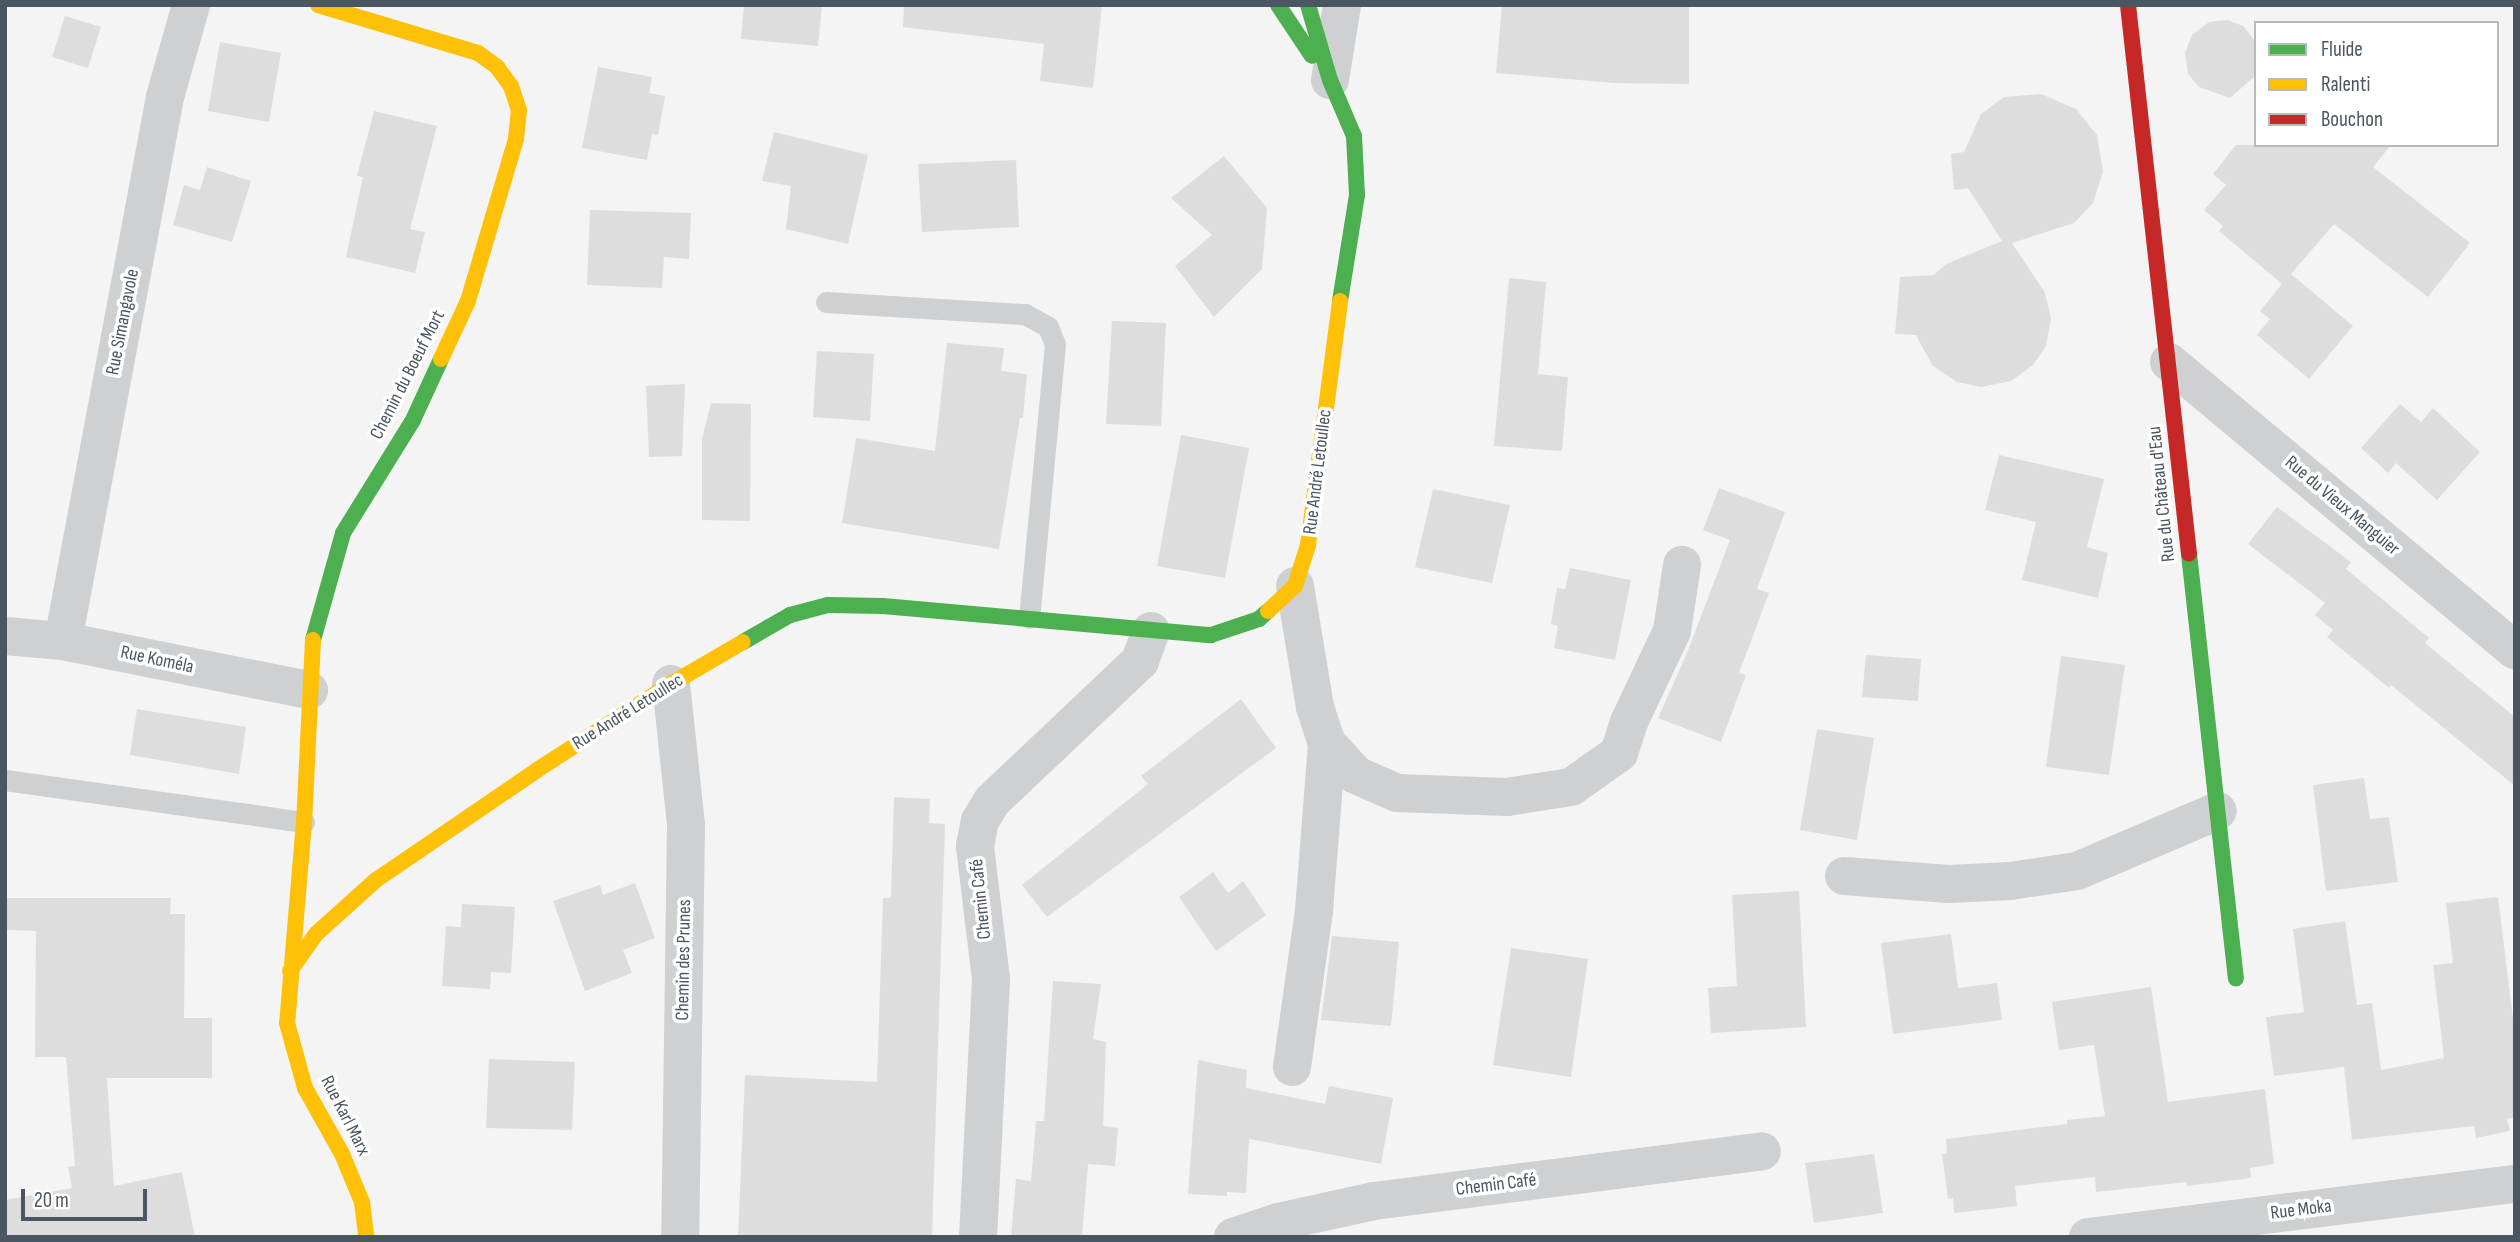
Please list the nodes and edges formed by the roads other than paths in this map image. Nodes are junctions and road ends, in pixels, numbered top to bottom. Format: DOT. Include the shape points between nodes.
graph roads {
  1 [pos="191,5"];
  2 [pos="318,5"];
  3 [pos="1278,5"];
  4 [pos="1308,5"];
  5 [pos="1342,5"];
  6 [pos="2128,5"];
  7 [pos="1330,80"];
  8 [pos="826,302"];
  9 [pos="2169,362"];
  10 [pos="1682,565"];
  11 [pos="1295,586"];
  12 [pos="1029,618"];
  13 [pos="1152,631"];
  14 [pos="5,636"];
  15 [pos="63,641"];
  16 [pos="2515,650"];
  17 [pos="671,684"];
  18 [pos="309,690"];
  19 [pos="1327,743"];
  20 [pos="5,780"];
  21 [pos="2218,811"];
  22 [pos="304,821"];
  23 [pos="1844,876"];
  24 [pos="290,971"];
  25 [pos="2236,978"];
  26 [pos="1292,1067"];
  27 [pos="1762,1151"];
  28 [pos="2515,1184"];
  29 [pos="366,1237"];
  30 [pos="680,1237"];
  31 [pos="978,1237"];
  32 [pos="1234,1237"];
  33 [pos="2088,1237"];
  1 -- 15 [label="street, Rue Simangavole" via="165,97"];
  2 -- 18 [label="street, Chemin du Boeuf Mort" via="478,53 497,67 511,86 519,110 516,139 468,301 413,420 343,533 311,645"];
  3 -- 7 [label="street, Rue André Letoullec"];
  4 -- 7 [label="street, Rue André Letoullec"];
  5 -- 7 [label="street"];
  6 -- 9 [label="street, Rue du Château d'Eau"];
  7 -- 11 [label="street, Rue André Letoullec" via="1354,136 1357,195 1308,545"];
  8 -- 12 [label="lane" via="1026,314 1048,327 1055,344"];
  9 -- 16 [label="street, Rue du Vieux Manguier"];
  9 -- 21 [label="street, Rue du Château d'Eau"];
  10 -- 19 [label="street" via="1672,631 1619,753 1571,787 1507,797 1397,793 1356,775"];
  11 -- 13 [label="street, Rue André Letoullec" via="1259,619 1211,635"];
  11 -- 19 [label="street" via="1315,706"];
  12 -- 13 [label="street, Rue André Letoullec"];
  12 -- 17 [label="street, Rue André Letoullec" via="828,606 790,615"];
  13 -- 31 [label="street, Chemin Café" via="1140,661 992,801 980,821 975,846 991,979"];
  14 -- 15 [label="street, Rue Koméla"];
  15 -- 18 [label="street, Rue Koméla"];
  17 -- 24 [label="street, Rue André Letoullec" via="376,880 316,934"];
  17 -- 30 [label="street, Chemin des Prunes" via="686,825"];
  18 -- 22 [label="street, Chemin du Boeuf Mort"];
  19 -- 26 [label="street" via="1314,910"];
  20 -- 22 [label="lane"];
  21 -- 23 [label="street" via="2077,871 1949,884"];
  21 -- 25 [label="street, Rue du Château d'Eau"];
  22 -- 24 [label="street, Chemin du Boeuf Mort"];
  24 -- 29 [label="street, Rue Karl Marx" via="287,1023 305,1088 342,1154 362,1202"];
  27 -- 32 [label="street, Chemin Café" via="1374,1201 1278,1222"];
  28 -- 33 [label="street, Rue Moka"];
}
